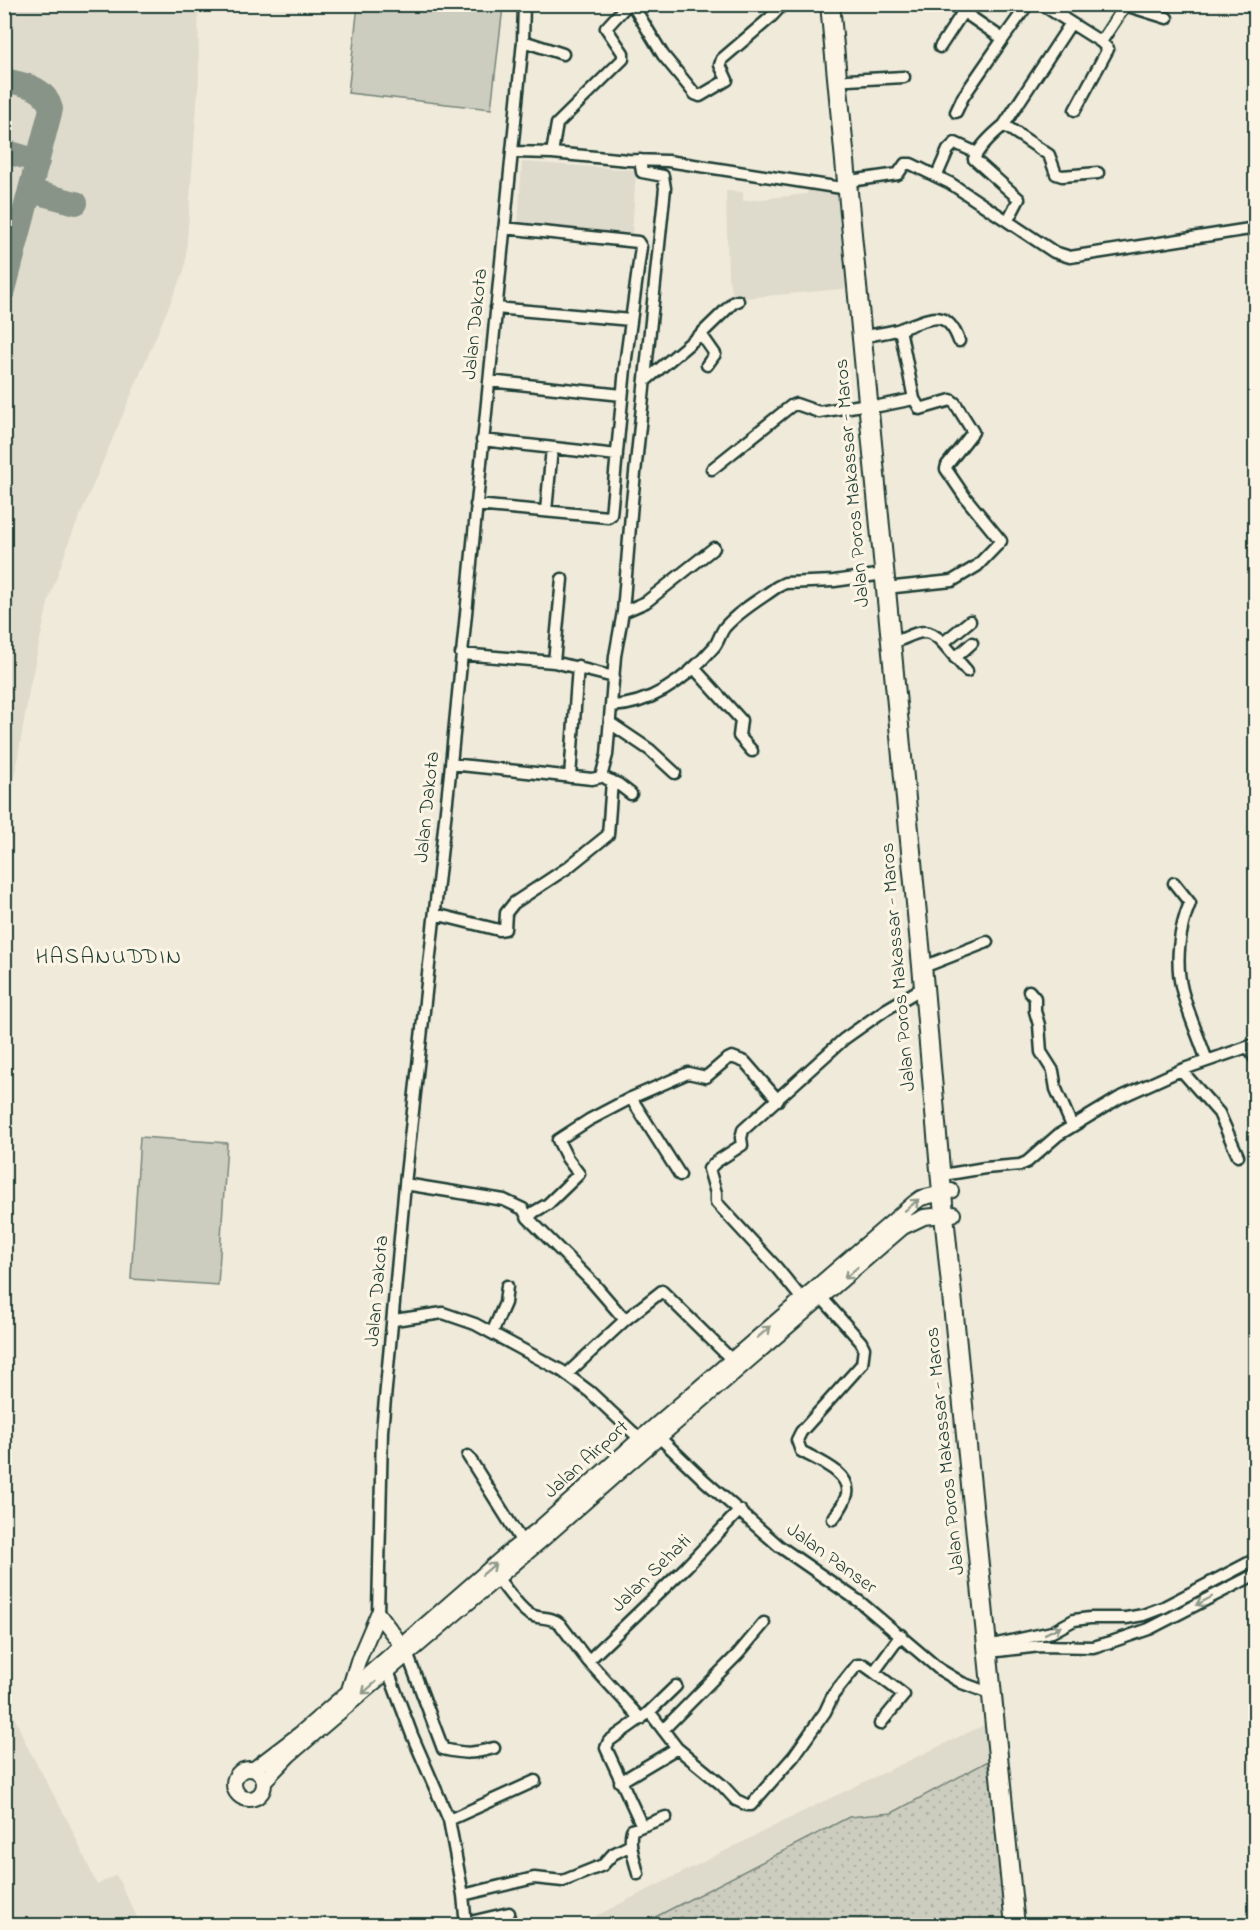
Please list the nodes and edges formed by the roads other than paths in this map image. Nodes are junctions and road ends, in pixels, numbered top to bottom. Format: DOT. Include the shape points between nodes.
graph roads {
  1 [pos="524,4"];
  2 [pos="630,4"];
  3 [pos="783,4"];
  4 [pos="830,4"];
  5 [pos="841,4"];
  6 [pos="952,4"];
  7 [pos="1028,4"];
  8 [pos="1041,4"];
  9 [pos="1066,4"];
  10 [pos="1125,5"];
  11 [pos="963,12"];
  12 [pos="1060,16"];
  13 [pos="1167,18"];
  14 [pos="1071,23"];
  15 [pos="1003,39"];
  16 [pos="523,41"];
  17 [pos="1101,42"];
  18 [pos="940,47"];
  19 [pos="563,54"];
  20 [pos="904,77"];
  21 [pos="848,80"];
  22 [pos="1075,110"];
  23 [pos="956,112"];
  24 [pos="1004,125"];
  25 [pos="512,152"];
  26 [pos="552,153"];
  27 [pos="977,153"];
  28 [pos="640,160"];
  29 [pos="1098,173"];
  30 [pos="937,175"];
  31 [pos="853,185"];
  32 [pos="1008,220"];
  33 [pos="504,228"];
  34 [pos="1255,228"];
  35 [pos="738,301"];
  36 [pos="496,308"];
  37 [pos="631,320"];
  38 [pos="900,329"];
  39 [pos="701,334"];
  40 [pos="872,335"];
  41 [pos="959,341"];
  42 [pos="706,365"];
  43 [pos="489,381"];
  44 [pos="645,381"];
  45 [pos="622,395"];
  46 [pos="915,399"];
  47 [pos="873,405"];
  48 [pos="482,440"];
  49 [pos="552,448"];
  50 [pos="617,455"];
  51 [pos="712,469"];
  52 [pos="476,505"];
  53 [pos="546,511"];
  54 [pos="714,548"];
  55 [pos="562,579"];
  56 [pos="890,580"];
  57 [pos="892,611"];
  58 [pos="623,612"];
  59 [pos="970,621"];
  60 [pos="900,640"];
  61 [pos="943,643"];
  62 [pos="972,643"];
  63 [pos="461,654"];
  64 [pos="955,658"];
  65 [pos="554,662"];
  66 [pos="578,666"];
  67 [pos="694,668"];
  68 [pos="967,671"];
  69 [pos="614,677"];
  70 [pos="612,706"];
  71 [pos="610,723"];
  72 [pos="752,750"];
  73 [pos="451,764"];
  74 [pos="675,772"];
  75 [pos="570,777"];
  76 [pos="606,779"];
  77 [pos="631,794"];
  78 [pos="1174,884"];
  79 [pos="435,914"];
  80 [pos="987,942"];
  81 [pos="931,964"];
  82 [pos="924,987"];
  83 [pos="1029,991"];
  84 [pos="1252,1045"];
  85 [pos="1256,1060"];
  86 [pos="1207,1061"];
  87 [pos="1181,1070"];
  88 [pos="631,1098"];
  89 [pos="778,1100"];
  90 [pos="1072,1126"];
  91 [pos="1238,1156"];
  92 [pos="680,1175"];
  93 [pos="405,1184"];
  94 [pos="947,1186"];
  95 [pos="948,1214"];
  96 [pos="528,1218"];
  97 [pos="873,1246"];
  98 [pos="507,1286"];
  99 [pos="822,1298"];
  100 [pos="802,1299"];
  101 [pos="394,1320"];
  102 [pos="625,1320"];
  103 [pos="492,1333"];
  104 [pos="732,1360"];
  105 [pos="567,1374"];
  106 [pos="671,1419"];
  107 [pos="659,1437"];
  108 [pos="640,1439"];
  109 [pos="468,1456"];
  110 [pos="740,1510"];
  111 [pos="833,1520"];
  112 [pos="541,1534"];
  113 [pos="522,1542"];
  114 [pos="1256,1560"];
  115 [pos="1256,1574"];
  116 [pos="497,1578"];
  117 [pos="378,1614"];
  118 [pos="764,1623"];
  119 [pos="901,1635"];
  120 [pos="998,1648"];
  121 [pos="405,1649"];
  122 [pos="588,1661"];
  123 [pos="388,1671"];
  124 [pos="874,1672"];
  125 [pos="676,1686"];
  126 [pos="349,1689"];
  127 [pos="992,1694"];
  128 [pos="347,1707"];
  129 [pos="644,1716"];
  130 [pos="880,1724"];
  131 [pos="663,1730"];
  132 [pos="494,1748"];
  133 [pos="677,1748"];
  134 [pos="254,1769"];
  135 [pos="264,1781"];
  136 [pos="535,1781"];
  137 [pos="620,1782"];
  138 [pos="666,1817"];
  139 [pos="449,1820"];
  140 [pos="642,1826"];
  141 [pos="631,1845"];
  142 [pos="638,1874"];
  143 [pos="463,1895"];
  144 [pos="509,1913"];
  145 [pos="466,1924"];
  146 [pos="1015,1926"];
  147 [pos="1025,1926"];
  1 -- 16 [label="street, Jalan Dakota"];
  2 -- 3 [label="street" via="667,62 700,96 728,80 720,65 722,59"];
  2 -- 26 [label="street" via="606,28 623,59 557,124"];
  4 -- 31 [label="highway, Jalan Poros Makassar - Maros"];
  5 -- 21 [label="highway, Jalan Poros Makassar - Maros"];
  6 -- 11 [label="street"];
  7 -- 15 [label="street"];
  8 -- 12 [label="street"];
  9 -- 12 [label="street"];
  10 -- 13 [label="street"];
  10 -- 17 [label="street"];
  11 -- 15 [label="street"];
  11 -- 18 [label="street"];
  12 -- 14 [label="street"];
  14 -- 17 [label="street"];
  14 -- 24 [label="street"];
  15 -- 23 [label="street"];
  16 -- 19 [label="street"];
  16 -- 25 [label="street, Jalan Dakota"];
  17 -- 22 [label="street" via="1107,46 1107,52"];
  20 -- 21 [label="street"];
  21 -- 31 [label="highway, Jalan Poros Makassar - Maros"];
  24 -- 27 [label="street"];
  24 -- 29 [label="street" via="1049,156 1056,174"];
  25 -- 26 [label="street"];
  25 -- 33 [label="street, Jalan Dakota"];
  26 -- 28 [label="street"];
  27 -- 30 [label="street" via="955,143"];
  27 -- 32 [label="street" via="977,163 1019,199"];
  28 -- 31 [label="street"];
  28 -- 44 [label="street" via="642,172 663,176 665,188"];
  30 -- 31 [label="street" via="908,163 898,174"];
  30 -- 32 [label="street"];
  31 -- 40 [label="highway, Jalan Poros Makassar - Maros"];
  31 -- 47 [label="highway, Jalan Poros Makassar - Maros"];
  32 -- 34 [label="street" via="1054,252 1070,257"];
  33 -- 36 [label="street, Jalan Dakota"];
  33 -- 37 [label="street" via="638,242 641,247"];
  35 -- 39 [label="street"];
  36 -- 37 [label="street"];
  36 -- 43 [label="street, Jalan Dakota"];
  37 -- 45 [label="street"];
  38 -- 40 [label="street"];
  38 -- 41 [label="street" via="929,318 943,319"];
  38 -- 46 [label="street"];
  39 -- 42 [label="street" via="715,354"];
  39 -- 44 [label="street"];
  40 -- 47 [label="highway, Jalan Poros Makassar - Maros"];
  43 -- 45 [label="street"];
  43 -- 48 [label="street, Jalan Dakota"];
  44 -- 58 [label="street"];
  45 -- 50 [label="street"];
  46 -- 47 [label="street"];
  46 -- 56 [label="street" via="920,409 951,400 973,432 946,469 1001,541 976,566 952,581"];
  47 -- 51 [label="street" via="819,412 796,404"];
  47 -- 56 [label="highway, Jalan Poros Makassar - Maros"];
  48 -- 49 [label="street"];
  48 -- 52 [label="street, Jalan Dakota"];
  49 -- 50 [label="street"];
  49 -- 53 [label="street"];
  50 -- 53 [label="street" via="610,516"];
  52 -- 53 [label="street"];
  52 -- 63 [label="street, Jalan Dakota"];
  54 -- 58 [label="street" via="646,602"];
  55 -- 65 [label="street"];
  56 -- 57 [label="highway, Jalan Poros Makassar - Maros"];
  56 -- 67 [label="street" via="785,583 726,626 716,645"];
  57 -- 60 [label="highway, Jalan Poros Makassar - Maros"];
  57 -- 82 [label="highway, Jalan Poros Makassar - Maros"];
  58 -- 69 [label="street"];
  59 -- 61 [label="street"];
  60 -- 61 [label="street" via="927,632"];
  60 -- 81 [label="highway, Jalan Poros Makassar - Maros"];
  61 -- 64 [label="street"];
  62 -- 64 [label="street"];
  63 -- 65 [label="street"];
  63 -- 73 [label="street, Jalan Dakota"];
  64 -- 68 [label="street"];
  65 -- 66 [label="street"];
  66 -- 69 [label="street"];
  66 -- 75 [label="street"];
  67 -- 70 [label="street" via="648,699"];
  67 -- 72 [label="street" via="741,720 739,736"];
  69 -- 70 [label="street"];
  70 -- 71 [label="street"];
  71 -- 74 [label="street"];
  71 -- 76 [label="street"];
  73 -- 75 [label="street"];
  73 -- 79 [label="street, Jalan Dakota"];
  75 -- 76 [label="street"];
  76 -- 77 [label="street"];
  76 -- 79 [label="street" via="608,835 514,903 506,913 505,929"];
  78 -- 86 [label="street" via="1190,903 1180,934 1182,989"];
  79 -- 93 [label="street, Jalan Dakota"];
  80 -- 81 [label="street"];
  81 -- 94 [label="highway, Jalan Poros Makassar - Maros"];
  82 -- 89 [label="street" via="844,1039"];
  82 -- 94 [label="highway, Jalan Poros Makassar - Maros"];
  83 -- 90 [label="street" via="1035,998 1041,1052 1053,1071 1056,1089"];
  84 -- 85 [label="street"];
  84 -- 86 [label="street"];
  86 -- 87 [label="street"];
  87 -- 90 [label="street" via="1119,1098"];
  87 -- 91 [label="street" via="1219,1113"];
  88 -- 89 [label="street" via="688,1073 706,1077 732,1057 744,1062"];
  88 -- 92 [label="street"];
  88 -- 96 [label="street" via="558,1140 579,1174"];
  89 -- 100 [label="street" via="744,1130 741,1145 709,1169 716,1202"];
  90 -- 94 [label="street" via="1020,1165 985,1168"];
  93 -- 96 [label="street" via="504,1200 523,1209"];
  93 -- 101 [label="street, Jalan Dakota"];
  94 -- 95 [label="highway, Jalan Poros Makassar - Maros"];
  97 -- 94 [label="street, Jalan Airport, one-way" via="914,1203"];
  95 -- 97 [label="street, Jalan Airport" via="924,1217"];
  95 -- 120 [label="highway, Jalan Poros Makassar - Maros"];
  95 -- 127 [label="highway, Jalan Poros Makassar - Maros"];
  96 -- 102 [label="street"];
  97 -- 99 [label="street, Jalan Airport, one-way"];
  97 -- 100 [label="street, Jalan Airport"];
  98 -- 103 [label="street" via="505,1304"];
  99 -- 106 [label="street, Jalan Airport"];
  99 -- 111 [label="street" via="864,1348 862,1364 797,1440 801,1451 844,1477 847,1496"];
  104 -- 100 [label="street, Jalan Airport, one-way"];
  101 -- 103 [label="street" via="443,1313"];
  101 -- 117 [label="street, Jalan Dakota" via="382,1431"];
  102 -- 104 [label="street" via="662,1291"];
  102 -- 105 [label="street"];
  103 -- 105 [label="street"];
  104 -- 106 [label="street, Jalan Airport"];
  105 -- 108 [label="street"];
  106 -- 107 [label="street, Jalan Airport"];
  106 -- 108 [label="street, Jalan Airport"];
  107 -- 110 [label="street, Jalan Panser"];
  107 -- 112 [label="street, Jalan Airport"];
  108 -- 112 [label="street, Jalan Airport"];
  109 -- 113 [label="street"];
  110 -- 119 [label="street, Jalan Panser" via="779,1546"];
  110 -- 122 [label="street, Jalan Sehati" via="687,1567"];
  112 -- 113 [label="street, Jalan Airport"];
  112 -- 116 [label="street, Jalan Airport"];
  121 -- 113 [label="street, Jalan Airport, one-way"];
  120 -- 114 [label="street, one-way" via="1052,1632 1074,1620 1143,1615"];
  115 -- 120 [label="street, one-way" via="1149,1629 1111,1642 1093,1647"];
  116 -- 121 [label="street, Jalan Airport"];
  116 -- 122 [label="street" via="530,1614 555,1619"];
  117 -- 121 [label="street"];
  117 -- 126 [label="street"];
  118 -- 131 [label="street"];
  119 -- 124 [label="street"];
  119 -- 127 [label="street, Jalan Panser" via="952,1678"];
  120 -- 147 [label="highway, Jalan Poros Makassar - Maros"];
  121 -- 123 [label="street, Jalan Airport"];
  121 -- 126 [label="street, Jalan Airport"];
  121 -- 132 [label="street" via="444,1754"];
  122 -- 129 [label="street"];
  123 -- 128 [label="street, Jalan Airport, one-way"];
  123 -- 139 [label="street"];
  124 -- 130 [label="street" via="904,1695"];
  124 -- 133 [label="street" via="856,1665 794,1756 751,1805 736,1800"];
  125 -- 129 [label="street"];
  126 -- 128 [label="street"];
  126 -- 134 [label="street, Jalan Airport"];
  127 -- 146 [label="highway, Jalan Poros Makassar - Maros"];
  128 -- 135 [label="street, Jalan Airport"];
  129 -- 131 [label="street" via="654,1715"];
  129 -- 137 [label="street" via="607,1743"];
  131 -- 133 [label="street"];
  133 -- 137 [label="street"];
  134 -- 135 [label="street"];
  134 -- 135 [label="street" via="241,1770 237,1775 234,1786 240,1795 257,1797"];
  136 -- 139 [label="street"];
  137 -- 140 [label="street"];
  138 -- 140 [label="street"];
  139 -- 143 [label="street"];
  140 -- 141 [label="street" via="632,1830"];
  141 -- 142 [label="street"];
  141 -- 143 [label="street" via="603,1864 562,1881 534,1878"];
  143 -- 145 [label="street"];
  144 -- 145 [label="street"];
}
